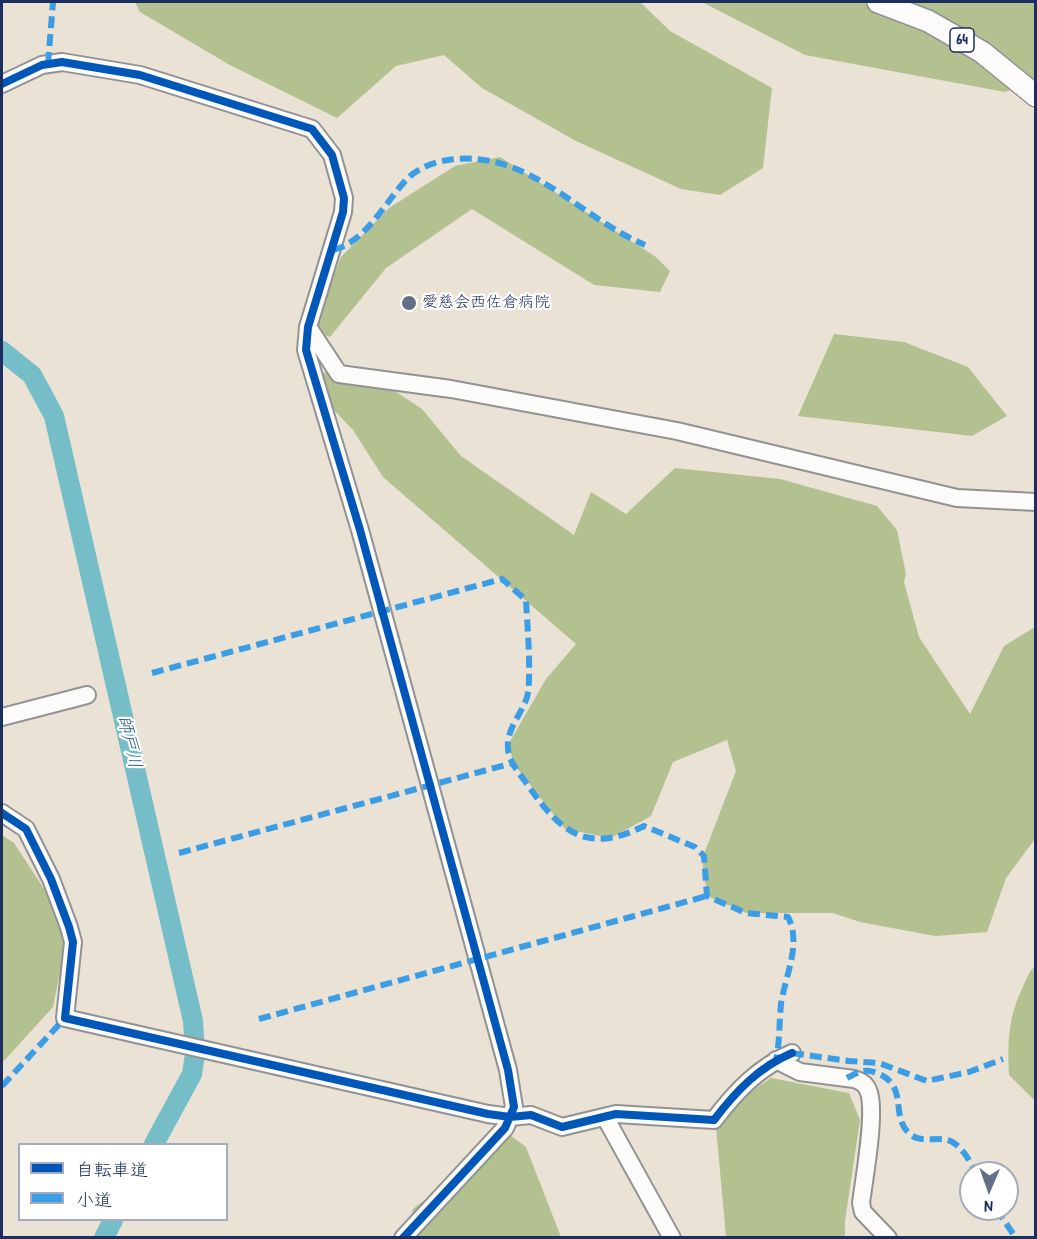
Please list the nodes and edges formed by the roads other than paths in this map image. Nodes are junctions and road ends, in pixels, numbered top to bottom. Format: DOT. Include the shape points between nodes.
graph roads {
  1 [pos="878,2"];
  2 [pos="2,84"];
  3 [pos="1035,96"];
  4 [pos="308,327"];
  5 [pos="1035,502"];
  6 [pos="87,695"];
  7 [pos="2,717"];
  8 [pos="2,813"];
  9 [pos="792,1053"];
  10 [pos="776,1060"];
  11 [pos="606,1116"];
  12 [pos="510,1117"];
  13 [pos="403,1238"];
  14 [pos="672,1238"];
  15 [pos="888,1238"];
  1 -- 3 [label="main road, 64" via="928,21 982,52"];
  2 -- 4 [label="street" via="42,65 62,62 159,81 312,129 332,155 344,198 333,250"];
  4 -- 5 [label="street" via="339,374 451,389 676,431 957,498"];
  4 -- 12 [label="street" via="306,350 310,369 360,530 508,1070 514,1107"];
  6 -- 7 [label="street"];
  8 -- 12 [label="street" via="26,829 69,927 73,942 65,1018"];
  9 -- 10 [label="street"];
  10 -- 11 [label="street" via="739,1088 714,1120"];
  10 -- 15 [label="street" via="800,1072 854,1079 868,1089 870,1132 861,1203 863,1212"];
  11 -- 12 [label="street" via="562,1127 540,1117"];
  11 -- 14 [label="street"];
  12 -- 13 [label="street" via="491,1144"];
}
